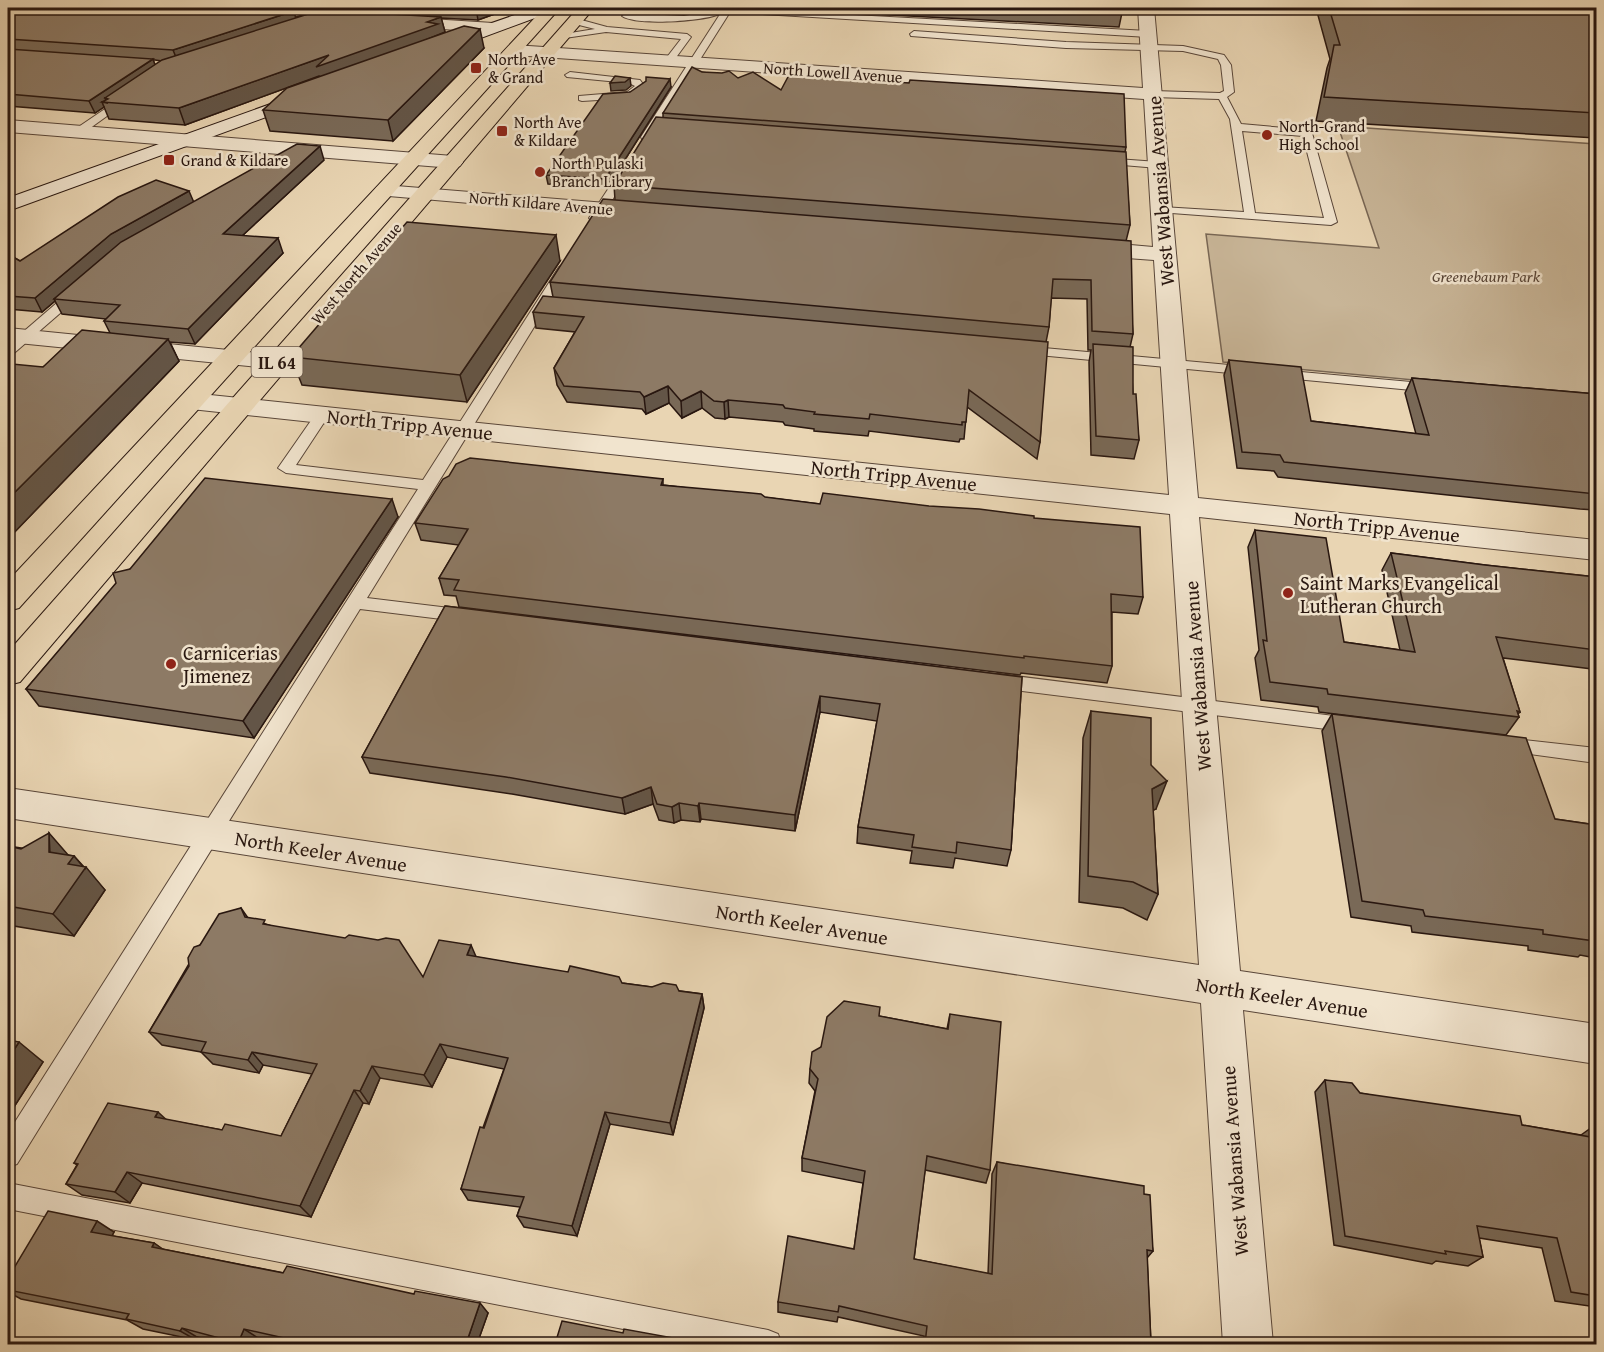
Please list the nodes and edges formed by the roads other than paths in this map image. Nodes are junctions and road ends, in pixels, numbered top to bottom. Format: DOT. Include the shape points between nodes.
graph roads {
  1 [pos="184,8"];
  2 [pos="406,8"];
  3 [pos="550,8"];
  4 [pos="586,8"];
  5 [pos="632,8"];
  6 [pos="724,8"];
  7 [pos="1146,8"];
  8 [pos="1562,8"];
  9 [pos="1596,9"];
  10 [pos="626,16"];
  11 [pos="331,17"];
  12 [pos="379,20"];
  13 [pos="574,21"];
  14 [pos="309,25"];
  15 [pos="493,28"];
  16 [pos="611,31"];
  17 [pos="914,34"];
  18 [pos="1148,40"];
  19 [pos="555,45"];
  20 [pos="514,50"];
  21 [pos="418,55"];
  22 [pos="669,61"];
  23 [pos="693,63"];
  24 [pos="570,75"];
  25 [pos="320,91"];
  26 [pos="135,93"];
  27 [pos="1153,94"];
  28 [pos="1222,96"];
  29 [pos="582,98"];
  30 [pos="9,127"];
  31 [pos="1236,127"];
  32 [pos="78,132"];
  33 [pos="186,141"];
  34 [pos="414,159"];
  35 [pos="1095,160"];
  36 [pos="453,162"];
  37 [pos="1158,165"];
  38 [pos="384,191"];
  39 [pos="425,194"];
  40 [pos="8,206"];
  41 [pos="602,208"];
  42 [pos="1161,210"];
  43 [pos="661,213"];
  44 [pos="1250,216"];
  45 [pos="587,231"];
  46 [pos="1064,246"];
  47 [pos="575,250"];
  48 [pos="1165,254"];
  49 [pos="90,280"];
  50 [pos="13,341"];
  51 [pos="1010,349"];
  52 [pos="232,357"];
  53 [pos="278,362"];
  54 [pos="1173,364"];
  55 [pos="1443,389"];
  56 [pos="191,401"];
  57 [pos="240,406"];
  58 [pos="322,415"];
  59 [pos="462,430"];
  60 [pos="427,485"];
  61 [pos="1184,506"];
  62 [pos="1596,550"];
  63 [pos="8,600"];
  64 [pos="355,602"];
  65 [pos="486,618"];
  66 [pos="8,673"];
  67 [pos="986,680"];
  68 [pos="1199,706"];
  69 [pos="1366,727"];
  70 [pos="1493,743"];
  71 [pos="1596,756"];
  72 [pos="8,803"];
  73 [pos="209,834"];
  74 [pos="1221,988"];
  75 [pos="1596,1044"];
  76 [pos="8,1155"];
  77 [pos="8,1196"];
  78 [pos="768,1344"];
  79 [pos="1248,1344"];
  1 -- 11 [label="street"];
  2 -- 12 [label="lane"];
  3 -- 15 [label="street"];
  3 -- 20 [label="main road, West North Avenue / IL 64"];
  4 -- 13 [label="main road, West North Avenue / IL 64"];
  5 -- 10 [label="lane"];
  6 -- 10 [label="lane" via="691,25"];
  6 -- 18 [label="lane"];
  6 -- 23 [label="lane"];
  7 -- 18 [label="street, West Wabansia Avenue"];
  8 -- 9 [label="street"];
  10 -- 16 [label="lane"];
  11 -- 12 [label="street"];
  11 -- 14 [label="lane"];
  12 -- 15 [label="street"];
  13 -- 16 [label="lane"];
  13 -- 19 [label="main road, West North Avenue / IL 64"];
  15 -- 21 [label="street"];
  16 -- 19 [label="lane"];
  16 -- 22 [label="lane" via="687,37"];
  17 -- 18 [label="lane" via="1118,48"];
  18 -- 27 [label="street, West Wabansia Avenue"];
  18 -- 28 [label="lane" via="1221,57 1226,65 1229,92"];
  19 -- 20 [label="street, North Lowell Avenue"];
  19 -- 22 [label="street, North Lowell Avenue"];
  19 -- 36 [label="main road, West North Avenue / IL 64"];
  20 -- 34 [label="main road, West North Avenue / IL 64"];
  22 -- 23 [label="street, North Lowell Avenue"];
  23 -- 27 [label="street, North Lowell Avenue"];
  23 -- 41 [label="lane" via="658,128"];
  24 -- 29 [label="lane" via="630,80 640,87 630,95"];
  25 -- 33 [label="street"];
  26 -- 32 [label="lane"];
  27 -- 28 [label="lane"];
  27 -- 37 [label="street, West Wabansia Avenue"];
  28 -- 31 [label="lane" via="1233,113"];
  30 -- 32 [label="street"];
  31 -- 44 [label="lane"];
  31 -- 44 [label="lane" via="1307,133 1331,222"];
  32 -- 33 [label="street"];
  33 -- 34 [label="street" via="296,155"];
  33 -- 40 [label="street"];
  34 -- 36 [label="street"];
  34 -- 38 [label="main road, West North Avenue / IL 64"];
  35 -- 37 [label="lane"];
  36 -- 39 [label="main road, West North Avenue / IL 64"];
  37 -- 42 [label="street, West Wabansia Avenue"];
  38 -- 39 [label="street, North Kildare Avenue"];
  38 -- 52 [label="main road, West North Avenue / IL 64"];
  39 -- 41 [label="street, North Kildare Avenue"];
  39 -- 53 [label="main road, West North Avenue / IL 64"];
  41 -- 43 [label="street, North Kildare Avenue"];
  41 -- 45 [label="lane"];
  42 -- 44 [label="lane"];
  42 -- 48 [label="street, West Wabansia Avenue"];
  46 -- 48 [label="street"];
  47 -- 59 [label="lane" via="546,307"];
  48 -- 54 [label="street, West Wabansia Avenue"];
  49 -- 50 [label="lane"];
  50 -- 52 [label="street"];
  51 -- 54 [label="lane"];
  52 -- 53 [label="street"];
  52 -- 56 [label="main road, West North Avenue / IL 64"];
  53 -- 57 [label="main road, West North Avenue / IL 64"];
  54 -- 55 [label="lane"];
  54 -- 61 [label="street, West Wabansia Avenue"];
  56 -- 57 [label="street, North Tripp Avenue"];
  56 -- 63 [label="main road, West North Avenue / IL 64"];
  57 -- 58 [label="street, North Tripp Avenue"];
  57 -- 66 [label="main road, West North Avenue / IL 64"];
  58 -- 59 [label="street, North Tripp Avenue"];
  58 -- 60 [label="lane" via="286,468"];
  59 -- 60 [label="lane"];
  59 -- 61 [label="street, North Tripp Avenue"];
  60 -- 64 [label="lane"];
  61 -- 62 [label="street, North Tripp Avenue"];
  61 -- 68 [label="street, West Wabansia Avenue"];
  64 -- 65 [label="lane"];
  64 -- 73 [label="lane"];
  67 -- 68 [label="lane"];
  68 -- 69 [label="lane"];
  68 -- 74 [label="street, West Wabansia Avenue"];
  70 -- 71 [label="lane"];
  72 -- 73 [label="street, North Keeler Avenue"];
  73 -- 74 [label="street, North Keeler Avenue"];
  73 -- 76 [label="lane"];
  74 -- 75 [label="street, North Keeler Avenue"];
  74 -- 79 [label="street, West Wabansia Avenue"];
  77 -- 78 [label="lane"];
}
